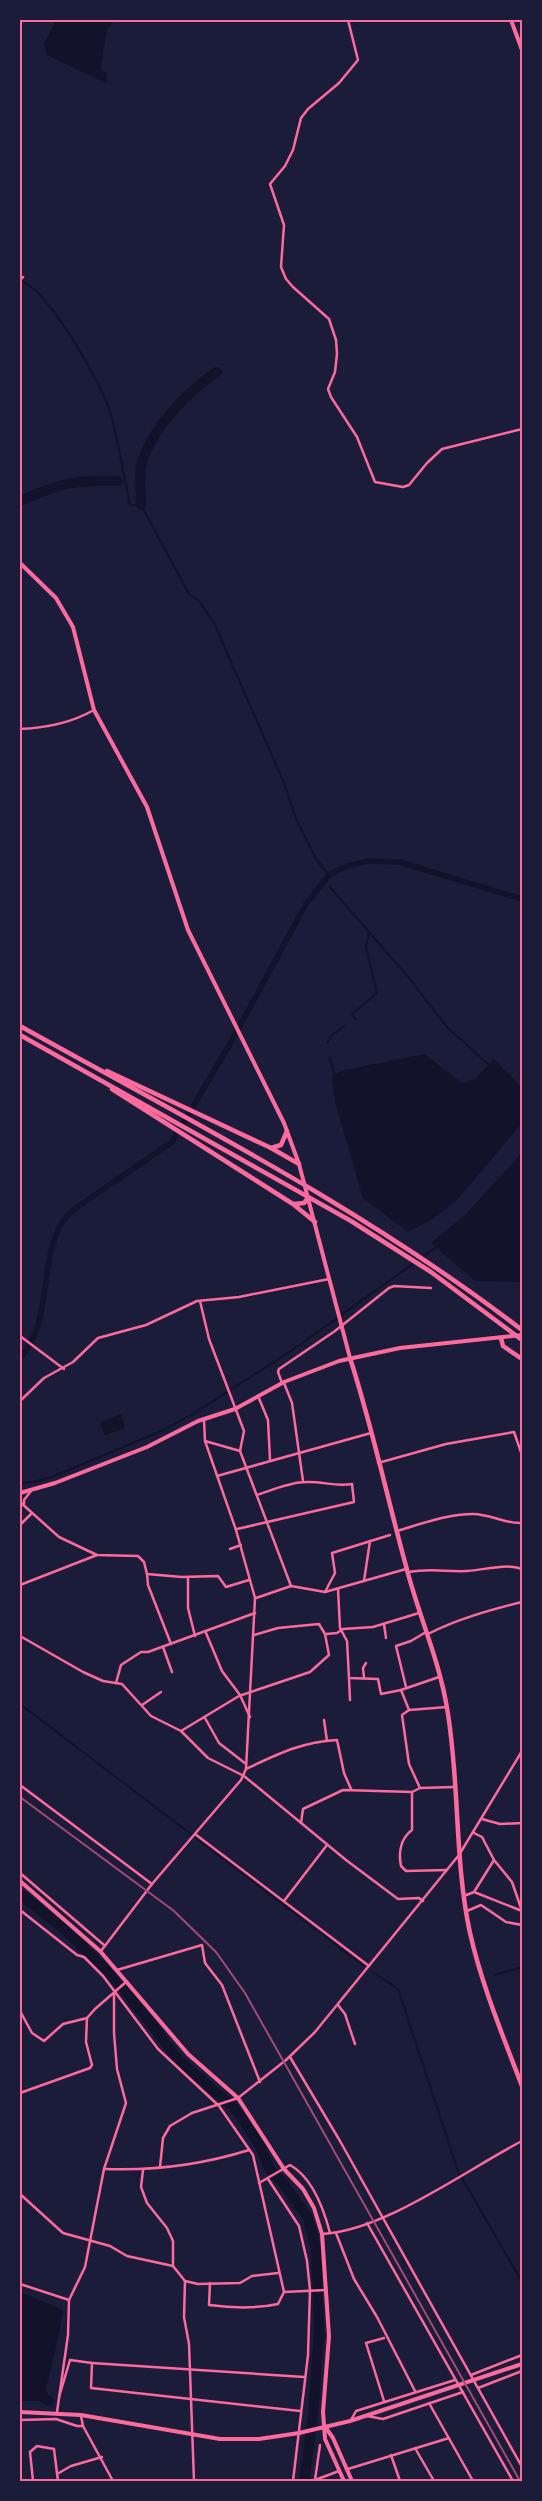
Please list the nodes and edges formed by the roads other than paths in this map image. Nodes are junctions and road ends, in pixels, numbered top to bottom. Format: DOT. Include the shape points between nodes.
graph roads {
  1 [pos="348,20"];
  2 [pos="510,20"];
  3 [pos="522,50"];
  4 [pos="23,277"];
  5 [pos="20,280"];
  6 [pos="522,429"];
  7 [pos="20,563"];
  8 [pos="94,710"];
  9 [pos="20,729"];
  10 [pos="20,1026"];
  11 [pos="20,1035"];
  12 [pos="95,1068"];
  13 [pos="97,1078"];
  14 [pos="287,1131"];
  15 [pos="271,1148"];
  16 [pos="299,1164"];
  17 [pos="308,1198"];
  18 [pos="293,1204"];
  19 [pos="315,1222"];
  20 [pos="329,1279"];
  21 [pos="431,1288"];
  22 [pos="200,1301"];
  23 [pos="341,1326"];
  24 [pos="522,1330"];
  25 [pos="522,1335"];
  26 [pos="20,1336"];
  27 [pos="501,1338"];
  28 [pos="522,1340"];
  29 [pos="350,1358"];
  30 [pos="522,1359"];
  31 [pos="64,1369"];
  32 [pos="283,1382"];
  33 [pos="258,1396"];
  34 [pos="20,1401"];
  35 [pos="235,1409"];
  36 [pos="204,1420"];
  37 [pos="371,1433"];
  38 [pos="205,1441"];
  39 [pos="240,1451"];
  40 [pos="300,1452"];
  41 [pos="522,1455"];
  42 [pos="270,1460"];
  43 [pos="378,1463"];
  44 [pos="246,1468"];
  45 [pos="217,1476"];
  46 [pos="303,1482"];
  47 [pos="31,1491"];
  48 [pos="20,1493"];
  49 [pos="257,1495"];
  50 [pos="20,1502"];
  51 [pos="24,1505"];
  52 [pos="31,1513"];
  53 [pos="266,1523"];
  54 [pos="522,1523"];
  55 [pos="20,1525"];
  56 [pos="236,1530"];
  57 [pos="396,1531"];
  58 [pos="390,1535"];
  59 [pos="370,1541"];
  60 [pos="241,1545"];
  61 [pos="230,1549"];
  62 [pos="97,1555"];
  63 [pos="522,1569"];
  64 [pos="407,1571"];
  65 [pos="147,1574"];
  66 [pos="188,1577"];
  67 [pos="249,1580"];
  68 [pos="364,1581"];
  69 [pos="20,1585"];
  70 [pos="291,1586"];
  71 [pos="338,1589"];
  72 [pos="325,1592"];
  73 [pos="256,1598"];
  74 [pos="522,1602"];
  75 [pos="255,1613"];
  76 [pos="421,1613"];
  77 [pos="384,1624"];
  78 [pos="343,1630"];
  79 [pos="206,1632"];
  80 [pos="428,1633"];
  81 [pos="325,1634"];
  82 [pos="254,1635"];
  83 [pos="20,1636"];
  84 [pos="196,1636"];
  85 [pos="386,1638"];
  86 [pos="171,1644"];
  87 [pos="163,1647"];
  88 [pos="366,1663"];
  89 [pos="172,1672"];
  90 [pos="440,1676"];
  91 [pos="349,1678"];
  92 [pos="364,1678"];
  93 [pos="116,1683"];
  94 [pos="406,1687"];
  95 [pos="401,1690"];
  96 [pos="161,1692"];
  97 [pos="251,1693"];
  98 [pos="240,1696"];
  99 [pos="350,1700"];
  100 [pos="142,1706"];
  101 [pos="447,1707"];
  102 [pos="409,1710"];
  103 [pos="205,1717"];
  104 [pos="250,1717"];
  105 [pos="324,1720"];
  106 [pos="181,1731"];
  107 [pos="327,1741"];
  108 [pos="522,1752"];
  109 [pos="246,1764"];
  110 [pos="246,1769"];
  111 [pos="244,1776"];
  112 [pos="20,1785"];
  113 [pos="454,1787"];
  114 [pos="420,1788"];
  115 [pos="351,1789"];
  116 [pos="412,1792"];
  117 [pos="482,1819"];
  118 [pos="301,1823"];
  119 [pos="522,1823"];
  120 [pos="474,1833"];
  121 [pos="195,1834"];
  122 [pos="327,1845"];
  123 [pos="460,1856"];
  124 [pos="494,1860"];
  125 [pos="447,1870"];
  126 [pos="20,1873"];
  127 [pos="20,1881"];
  128 [pos="152,1884"];
  129 [pos="474,1892"];
  130 [pos="464,1896"];
  131 [pos="284,1901"];
  132 [pos="423,1901"];
  133 [pos="20,1910"];
  134 [pos="467,1911"];
  135 [pos="522,1911"];
  136 [pos="522,1925"];
  137 [pos="105,1946"];
  138 [pos="100,1952"];
  139 [pos="369,1966"];
  140 [pos="117,1970"];
  141 [pos="126,1982"];
  142 [pos="114,1993"];
  143 [pos="338,2005"];
  144 [pos="20,2011"];
  145 [pos="87,2018"];
  146 [pos="355,2044"];
  147 [pos="290,2057"];
  148 [pos="260,2082"];
  149 [pos="522,2086"];
  150 [pos="20,2093"];
  151 [pos="238,2098"];
  152 [pos="218,2106"];
  153 [pos="522,2141"];
  154 [pos="249,2150"];
  155 [pos="160,2168"];
  156 [pos="104,2169"];
  157 [pos="284,2169"];
  158 [pos="143,2170"];
  159 [pos="268,2179"];
  160 [pos="260,2183"];
  161 [pos="20,2194"];
  162 [pos="382,2219"];
  163 [pos="367,2223"];
  164 [pos="336,2233"];
  165 [pos="322,2234"];
  166 [pos="330,2234"];
  167 [pos="89,2241"];
  168 [pos="174,2266"];
  169 [pos="278,2272"];
  170 [pos="185,2281"];
  171 [pos="210,2283"];
  172 [pos="20,2284"];
  173 [pos="310,2290"];
  174 [pos="326,2290"];
  175 [pos="284,2292"];
  176 [pos="70,2300"];
  177 [pos="384,2338"];
  178 [pos="522,2355"];
  179 [pos="92,2363"];
  180 [pos="522,2364"];
  181 [pos="191,2370"];
  182 [pos="522,2371"];
  183 [pos="471,2375"];
  184 [pos="304,2377"];
  185 [pos="455,2380"];
  186 [pos="478,2388"];
  187 [pos="415,2392"];
  188 [pos="463,2392"];
  189 [pos="58,2398"];
  190 [pos="192,2400"];
  191 [pos="384,2402"];
  192 [pos="429,2402"];
  193 [pos="300,2411"];
  194 [pos="20,2412"];
  195 [pos="57,2412"];
  196 [pos="81,2415"];
  197 [pos="367,2416"];
  198 [pos="20,2420"];
  199 [pos="350,2421"];
  200 [pos="83,2426"];
  201 [pos="326,2428"];
  202 [pos="299,2433"];
  203 [pos="194,2434"];
  204 [pos="449,2438"];
  205 [pos="320,2445"];
  206 [pos="415,2448"];
  207 [pos="391,2455"];
  208 [pos="102,2457"];
  209 [pos="522,2467"];
  210 [pos="347,2470"];
  211 [pos="339,2471"];
  212 [pos="57,2474"];
  213 [pos="315,2480"];
  214 [pos="33,2481"];
  215 [pos="58,2481"];
  216 [pos="113,2481"];
  217 [pos="194,2481"];
  218 [pos="293,2481"];
  219 [pos="344,2481"];
  220 [pos="352,2481"];
  221 [pos="400,2481"];
  222 [pos="434,2481"];
  223 [pos="473,2481"];
  224 [pos="513,2481"];
  1 -- 6 [label="street" via="358,60 339,84 301,118 293,150 270,184 284,225 281,267 286,279 329,319 336,340 336,362 328,389 330,397 357,437 375,482 402,487 409,485 442,449"];
  2 -- 3 [label="street"];
  4 -- 5 [label="street"];
  7 -- 8 [label="street" via="56,598 73,628"];
  8 -- 9 [label="street" via="60,724"];
  8 -- 14 [label="street" via="147,807 182,913"];
  10 -- 12 [label="main road"];
  11 -- 13 [label="main road"];
  12 -- 15 [label="main road" via="118,1075"];
  12 -- 24 [label="main road" via="327,1197 438,1268"];
  13 -- 18 [label="main road"];
  13 -- 28 [label="main road" via="351,1221 431,1272"];
  14 -- 15 [label="main road" via="281,1145"];
  14 -- 16 [label="street"];
  15 -- 16 [label="main road"];
  16 -- 17 [label="street"];
  17 -- 18 [label="main road" via="304,1203"];
  17 -- 19 [label="street"];
  18 -- 19 [label="main road"];
  19 -- 20 [label="street"];
  20 -- 22 [label="street"];
  20 -- 23 [label="street"];
  21 -- 23 [label="street" via="389,1288"];
  22 -- 31 [label="street" via="146,1325 98,1338"];
  22 -- 35 [label="street" via="209,1339"];
  23 -- 29 [label="street"];
  23 -- 32 [label="street" via="279,1369"];
  25 -- 27 [label="street"];
  26 -- 31 [label="street"];
  27 -- 29 [label="street" via="400,1348"];
  27 -- 30 [label="main road" via="503,1346"];
  29 -- 32 [label="street"];
  29 -- 37 [label="main road"];
  31 -- 34 [label="street" via="44,1378"];
  32 -- 33 [label="street"];
  32 -- 40 [label="street" via="292,1403"];
  33 -- 35 [label="street"];
  33 -- 42 [label="street" via="268,1420"];
  35 -- 36 [label="street"];
  35 -- 39 [label="street" via="244,1431"];
  36 -- 38 [label="street"];
  36 -- 47 [label="street" via="146,1447"];
  37 -- 40 [label="street"];
  37 -- 43 [label="main road"];
  38 -- 39 [label="street"];
  38 -- 45 [label="street"];
  39 -- 44 [label="street"];
  40 -- 42 [label="street"];
  40 -- 46 [label="street"];
  41 -- 43 [label="street" via="514,1432 446,1444"];
  42 -- 44 [label="street"];
  43 -- 57 [label="main road"];
  44 -- 45 [label="street"];
  44 -- 49 [label="street"];
  45 -- 56 [label="street"];
  46 -- 49 [label="street"];
  46 -- 53 [label="street" via="322,1482 338,1487 352,1484 354,1502"];
  47 -- 48 [label="street"];
  47 -- 51 [label="street"];
  49 -- 53 [label="street"];
  50 -- 51 [label="street"];
  51 -- 52 [label="street"];
  52 -- 55 [label="street"];
  52 -- 62 [label="street" via="59,1537"];
  53 -- 56 [label="street"];
  53 -- 70 [label="street"];
  54 -- 57 [label="street" via="473,1514"];
  56 -- 60 [label="street"];
  57 -- 64 [label="main road"];
  58 -- 59 [label="street"];
  59 -- 68 [label="street"];
  59 -- 72 [label="street" via="332,1553 335,1573"];
  60 -- 61 [label="street"];
  60 -- 67 [label="street"];
  62 -- 65 [label="street" via="138,1556 144,1562"];
  62 -- 69 [label="street"];
  63 -- 64 [label="street" via="466,1571 427,1568"];
  64 -- 68 [label="street"];
  64 -- 76 [label="main road"];
  65 -- 66 [label="street"];
  65 -- 86 [label="street" via="148,1585"];
  66 -- 67 [label="street" via="218,1576 226,1587"];
  66 -- 84 [label="street" via="188,1608"];
  67 -- 73 [label="street"];
  68 -- 71 [label="street"];
  70 -- 72 [label="street"];
  70 -- 73 [label="street"];
  71 -- 72 [label="street"];
  71 -- 78 [label="street" via="340,1628"];
  73 -- 75 [label="street"];
  74 -- 80 [label="street"];
  75 -- 79 [label="street"];
  75 -- 82 [label="street"];
  76 -- 77 [label="street"];
  76 -- 80 [label="main road"];
  77 -- 78 [label="street"];
  77 -- 85 [label="street"];
  78 -- 81 [label="street"];
  78 -- 91 [label="street" via="347,1641"];
  79 -- 84 [label="street"];
  79 -- 98 [label="street" via="222,1671"];
  80 -- 90 [label="main road"];
  80 -- 94 [label="street" via="396,1646"];
  81 -- 82 [label="street" via="315,1623"];
  81 -- 97 [label="street" via="329,1655 310,1672"];
  82 -- 97 [label="street"];
  83 -- 93 [label="street" via="83,1672"];
  84 -- 86 [label="street"];
  86 -- 87 [label="street"];
  87 -- 89 [label="street"];
  87 -- 93 [label="street" via="141,1652 121,1665"];
  88 -- 92 [label="street"];
  90 -- 94 [label="street"];
  90 -- 101 [label="main road"];
  91 -- 92 [label="street"];
  91 -- 99 [label="street"];
  92 -- 95 [label="street" via="378,1679 381,1694"];
  93 -- 100 [label="street" via="127,1688"];
  94 -- 95 [label="street"];
  95 -- 102 [label="street"];
  96 -- 100 [label="street"];
  97 -- 98 [label="street"];
  97 -- 104 [label="street"];
  98 -- 103 [label="street"];
  98 -- 104 [label="street"];
  100 -- 106 [label="street" via="151,1716"];
  101 -- 102 [label="street"];
  101 -- 113 [label="main road"];
  102 -- 114 [label="street" via="402,1715 408,1764"];
  103 -- 106 [label="street"];
  103 -- 109 [label="street" via="219,1743"];
  104 -- 109 [label="street"];
  105 -- 107 [label="street"];
  106 -- 111 [label="street" via="208,1758"];
  107 -- 110 [label="street" via="296,1746"];
  107 -- 115 [label="street" via="337,1740"];
  108 -- 117 [label="street"];
  109 -- 110 [label="street"];
  110 -- 111 [label="street"];
  111 -- 118 [label="street"];
  111 -- 121 [label="street"];
  112 -- 128 [label="street"];
  113 -- 114 [label="street"];
  113 -- 123 [label="main road"];
  114 -- 116 [label="street"];
  115 -- 116 [label="street"];
  115 -- 118 [label="street" via="303,1809"];
  116 -- 125 [label="street" via="412,1830 401,1843 401,1866 406,1871"];
  117 -- 119 [label="street" via="500,1824"];
  117 -- 120 [label="street"];
  118 -- 122 [label="street"];
  120 -- 123 [label="street"];
  120 -- 124 [label="street" via="482,1837"];
  121 -- 128 [label="street"];
  121 -- 131 [label="street"];
  122 -- 131 [label="street"];
  122 -- 132 [label="street" via="398,1899 419,1898"];
  123 -- 125 [label="street"];
  123 -- 130 [label="main road"];
  124 -- 129 [label="street"];
  124 -- 135 [label="street" via="512,1882"];
  125 -- 132 [label="street"];
  126 -- 137 [label="street"];
  127 -- 138 [label="street"];
  128 -- 137 [label="street"];
  129 -- 130 [label="street"];
  129 -- 135 [label="street"];
  130 -- 134 [label="main road"];
  131 -- 139 [label="street"];
  132 -- 139 [label="street"];
  133 -- 142 [label="street" via="77,1955 84,1957"];
  134 -- 136 [label="street" via="480,1905 506,1922"];
  134 -- 149 [label="main road" via="488,1995"];
  137 -- 138 [label="street"];
  138 -- 140 [label="street"];
  139 -- 143 [label="street"];
  140 -- 141 [label="street"];
  140 -- 148 [label="street" via="202,1945 203,1958 222,1986"];
  141 -- 142 [label="street"];
  141 -- 151 [label="street" via="188,2054"];
  142 -- 145 [label="street"];
  142 -- 152 [label="street" via="158,2049"];
  142 -- 156 [label="street" via="117,2070 126,2103"];
  143 -- 146 [label="street" via="345,2014"];
  143 -- 147 [label="street"];
  144 -- 145 [label="street" via="32,2033 44,2041 63,2024"];
  145 -- 150 [label="street" via="90,2068"];
  147 -- 148 [label="street"];
  147 -- 162 [label="street"];
  148 -- 151 [label="street"];
  151 -- 152 [label="street"];
  151 -- 157 [label="street"];
  152 -- 154 [label="street"];
  152 -- 155 [label="street" via="192,2113 170,2126 163,2138"];
  153 -- 162 [label="street"];
  154 -- 155 [label="street" via="198,2163"];
  154 -- 160 [label="street"];
  155 -- 158 [label="street"];
  156 -- 158 [label="street"];
  156 -- 167 [label="street"];
  157 -- 159 [label="street"];
  157 -- 165 [label="street" via="303,2189 314,2208"];
  157 -- 166 [label="street" via="290,2165 305,2178 326,2218"];
  158 -- 168 [label="street" via="141,2187 147,2203 167,2228 172,2241"];
  159 -- 160 [label="street"];
  159 -- 173 [label="street" via="300,2226"];
  160 -- 169 [label="street"];
  161 -- 167 [label="street" via="63,2233"];
  162 -- 163 [label="street"];
  162 -- 183 [label="street"];
  163 -- 164 [label="street"];
  163 -- 185 [label="street"];
  164 -- 166 [label="street"];
  164 -- 187 [label="street" via="354,2279"];
  165 -- 166 [label="street"];
  165 -- 174 [label="street"];
  167 -- 168 [label="street" via="110,2246 127,2256"];
  167 -- 176 [label="street" via="85,2267"];
  168 -- 170 [label="street"];
  169 -- 171 [label="street" via="252,2276 240,2284"];
  169 -- 175 [label="street"];
  170 -- 171 [label="street"];
  170 -- 181 [label="street" via="184,2317"];
  171 -- 175 [label="street" via="209,2305 228,2308 278,2304"];
  172 -- 176 [label="street"];
  173 -- 174 [label="street"];
  173 -- 175 [label="street"];
  173 -- 184 [label="street" via="308,2356"];
  174 -- 201 [label="street" via="329,2336 323,2412"];
  176 -- 189 [label="street"];
  177 -- 191 [label="street" via="366,2343"];
  178 -- 183 [label="street"];
  179 -- 181 [label="street"];
  179 -- 189 [label="street" via="70,2360"];
  179 -- 190 [label="street" via="91,2388"];
  180 -- 197 [label="street"];
  181 -- 184 [label="street"];
  181 -- 190 [label="street"];
  182 -- 186 [label="street"];
  183 -- 186 [label="street"];
  184 -- 193 [label="street"];
  185 -- 187 [label="street"];
  185 -- 188 [label="street"];
  186 -- 209 [label="street"];
  187 -- 191 [label="street"];
  188 -- 192 [label="street"];
  188 -- 224 [label="street"];
  189 -- 195 [label="street"];
  190 -- 193 [label="street"];
  190 -- 203 [label="street"];
  191 -- 199 [label="street" via="356,2411"];
  192 -- 197 [label="street" via="383,2419"];
  192 -- 204 [label="street"];
  193 -- 202 [label="street"];
  194 -- 195 [label="street"];
  195 -- 196 [label="street"];
  196 -- 200 [label="street"];
  196 -- 203 [label="street"];
  197 -- 199 [label="street"];
  198 -- 200 [label="street" via="56,2419"];
  199 -- 201 [label="street"];
  200 -- 208 [label="street"];
  201 -- 202 [label="street"];
  201 -- 210 [label="street"];
  201 -- 211 [label="street" via="326,2439"];
  202 -- 203 [label="street" via="242,2441"];
  202 -- 218 [label="street"];
  203 -- 217 [label="street"];
  204 -- 206 [label="street"];
  204 -- 223 [label="street"];
  205 -- 213 [label="street"];
  206 -- 207 [label="street"];
  206 -- 222 [label="street"];
  207 -- 210 [label="street"];
  207 -- 221 [label="street"];
  208 -- 212 [label="street"];
  208 -- 216 [label="street"];
  210 -- 220 [label="street"];
  211 -- 213 [label="street"];
  211 -- 219 [label="street"];
  212 -- 214 [label="street" via="54,2449 37,2446 30,2452"];
  212 -- 215 [label="street"];
}
